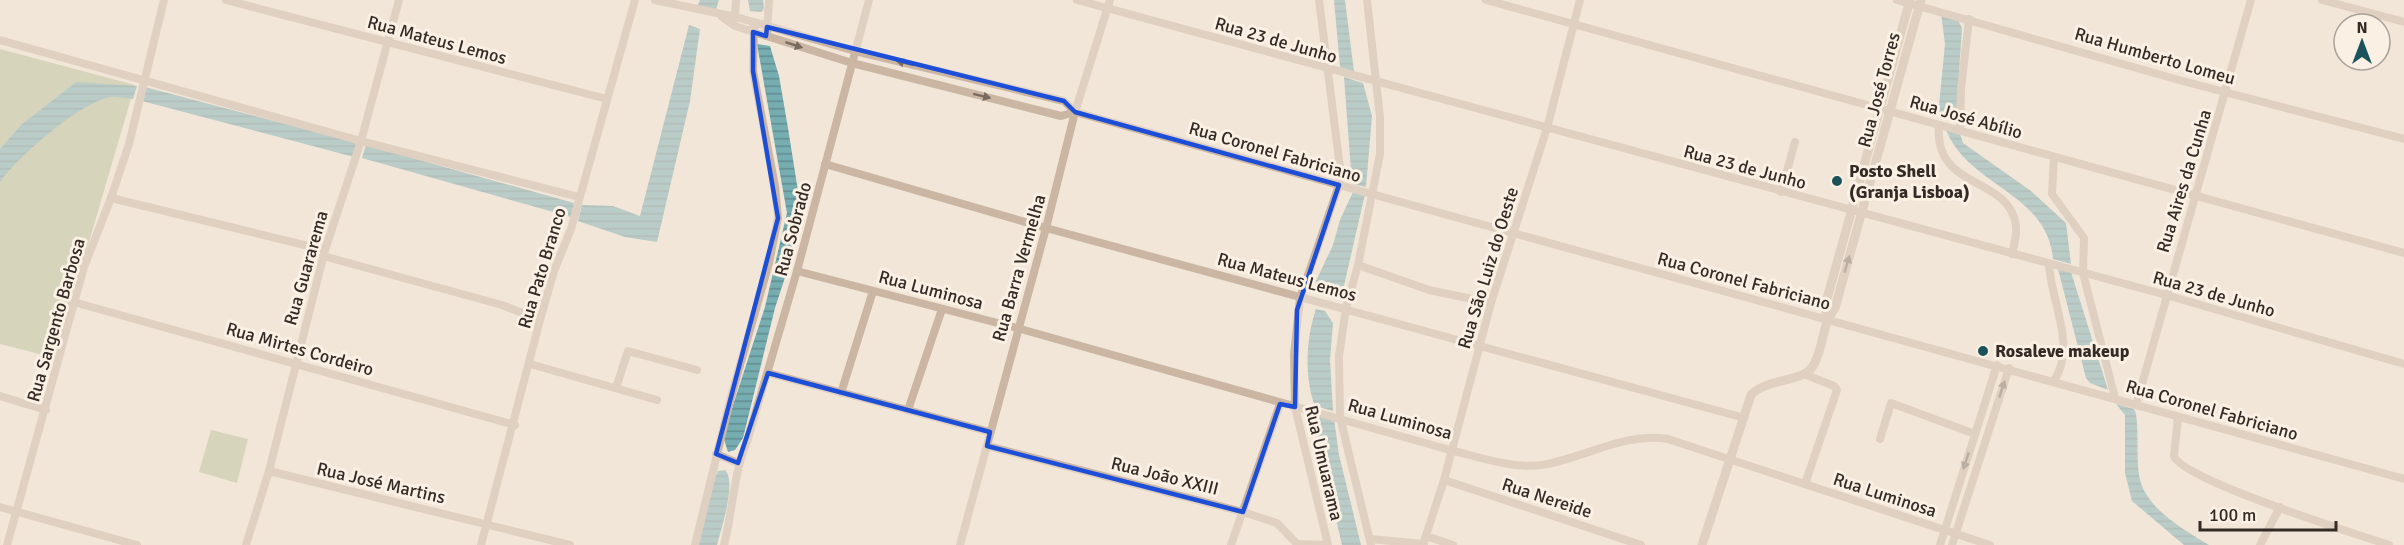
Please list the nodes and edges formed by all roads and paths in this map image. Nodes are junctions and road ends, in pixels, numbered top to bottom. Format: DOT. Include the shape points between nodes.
graph roads {
  1 [pos="164,0"];
  2 [pos="226,0"];
  3 [pos="399,0"];
  4 [pos="635,0"];
  5 [pos="655,0"];
  6 [pos="736,0"];
  7 [pos="769,0"];
  8 [pos="868,0"];
  9 [pos="1077,0"];
  10 [pos="1319,0"];
  11 [pos="1367,0"];
  12 [pos="1486,0"];
  13 [pos="1580,0"];
  14 [pos="1897,0"];
  15 [pos="2251,0"];
  16 [pos="2322,0"];
  17 [pos="1909,2"];
  18 [pos="1920,3"];
  19 [pos="1109,4"];
  20 [pos="721,16"];
  21 [pos="736,17"];
  22 [pos="1969,19"];
  23 [pos="2404,22"];
  24 [pos="754,23"];
  25 [pos="1573,24"];
  26 [pos="735,26"];
  27 [pos="767,27"];
  28 [pos="753,32"];
  29 [pos="766,36"];
  30 [pos="0,40"];
  31 [pos="387,42"];
  32 [pos="855,51"];
  33 [pos="852,63"];
  34 [pos="1328,70"];
  35 [pos="142,81"];
  36 [pos="1374,82"];
  37 [pos="2226,92"];
  38 [pos="607,99"];
  39 [pos="1881,108"];
  40 [pos="1891,111"];
  41 [pos="1075,112"];
  42 [pos="1939,125"];
  43 [pos="1547,128"];
  44 [pos="1960,130"];
  45 [pos="2404,139"];
  46 [pos="361,141"];
  47 [pos="1795,142"];
  48 [pos="2054,157"];
  49 [pos="825,164"];
  50 [pos="1339,185"];
  51 [pos="1781,192"];
  52 [pos="1373,195"];
  53 [pos="2195,196"];
  54 [pos="579,197"];
  55 [pos="111,198"];
  56 [pos="1851,211"];
  57 [pos="1862,214"];
  58 [pos="1046,228"];
  59 [pos="1513,234"];
  60 [pos="324,253"];
  61 [pos="2404,253"];
  62 [pos="2012,254"];
  63 [pos="1358,264"];
  64 [pos="2049,264"];
  65 [pos="797,272"];
  66 [pos="2083,273"];
  67 [pos="873,291"];
  68 [pos="2166,295"];
  69 [pos="1300,298"];
  70 [pos="77,303"];
  71 [pos="1491,303"];
  72 [pos="1346,308"];
  73 [pos="942,309"];
  74 [pos="1827,318"];
  75 [pos="540,320"];
  76 [pos="1017,328"];
  77 [pos="1480,345"];
  78 [pos="295,364"];
  79 [pos="530,364"];
  80 [pos="2404,364"];
  81 [pos="1997,365"];
  82 [pos="2009,368"];
  83 [pos="697,370"];
  84 [pos="768,374"];
  85 [pos="1804,374"];
  86 [pos="2054,381"];
  87 [pos="616,388"];
  88 [pos="841,393"];
  89 [pos="0,396"];
  90 [pos="2115,398"];
  91 [pos="657,400"];
  92 [pos="1280,404"];
  93 [pos="2136,405"];
  94 [pos="1294,407"];
  95 [pos="46,410"];
  96 [pos="908,410"];
  97 [pos="1340,417"];
  98 [pos="1741,417"];
  99 [pos="2178,417"];
  100 [pos="514,425"];
  101 [pos="990,432"];
  102 [pos="1975,434"];
  103 [pos="1880,439"];
  104 [pos="987,446"];
  105 [pos="1450,450"];
  106 [pos="716,454"];
  107 [pos="1729,459"];
  108 [pos="738,463"];
  109 [pos="269,471"];
  110 [pos="2404,479"];
  111 [pos="1444,480"];
  112 [pos="1805,484"];
  113 [pos="0,507"];
  114 [pos="2280,507"];
  115 [pos="16,512"];
  116 [pos="1243,512"];
  117 [pos="486,523"];
  118 [pos="1944,530"];
  119 [pos="1955,533"];
  120 [pos="1371,542"];
  121 [pos="1424,542"];
  122 [pos="1297,544"];
  123 [pos="7,545"];
  124 [pos="137,545"];
  125 [pos="246,545"];
  126 [pos="481,545"];
  127 [pos="570,545"];
  128 [pos="695,545"];
  129 [pos="724,545"];
  130 [pos="960,545"];
  131 [pos="1231,545"];
  132 [pos="1328,545"];
  133 [pos="1453,545"];
  134 [pos="1641,545"];
  135 [pos="1702,545"];
  136 [pos="1940,545"];
  137 [pos="1952,545"];
  138 [pos="1990,545"];
  139 [pos="2260,545"];
  140 [pos="2389,545"];
  1 -- 35 [label="street, Rua Sargento Barbosa"];
  2 -- 31 [label="street, Rua Mateus Lemos"];
  3 -- 31 [label="street, Rua Guararema"];
  4 -- 38 [label="street, Rua Pato Branco"];
  5 -- 20 [label="street, Rua Coronel Fabriciano"];
  6 -- 21 [label="street"];
  7 -- 27 [label="street"];
  8 -- 32 [label="street, Rua Sobrado"];
  9 -- 19 [label="street, Rua 23 de Junho"];
  10 -- 34 [label="street, Rua Umuarama"];
  11 -- 36 [label="street, Rua Umuarama"];
  12 -- 25 [label="street, Rua José Abílio"];
  13 -- 25 [label="street, Rua São Luiz do Oeste"];
  14 -- 17 [label="street, Rua Humberto Lomeu"];
  15 -- 37 [label="street, Rua Aires da Cunha"];
  16 -- 23 [label="street"];
  17 -- 18 [label="street, Rua Humberto Lomeu"];
  17 -- 39 [label="street, Rua José Torres"];
  18 -- 22 [label="street, Rua Humberto Lomeu"];
  18 -- 40 [label="street, Rua José Torres"];
  19 -- 34 [label="street, Rua 23 de Junho"];
  19 -- 41 [label="street, Rua Barra Vermelha"];
  20 -- 21 [label="street, Rua Coronel Fabriciano"];
  20 -- 26 [label="street, Rua Coronel Fabriciano"];
  21 -- 24 [label="street, Rua Coronel Fabriciano"];
  21 -- 26 [label="street"];
  22 -- 37 [label="street, Rua Humberto Lomeu"];
  22 -- 44 [label="street"];
  24 -- 27 [label="street, Rua Coronel Fabriciano"];
  24 -- 28 [label="street, Rua Sobrado"];
  25 -- 39 [label="street, Rua José Abílio"];
  25 -- 43 [label="street, Rua São Luiz do Oeste"];
  26 -- 28 [label="street, Rua Coronel Fabriciano"];
  27 -- 29 [label="street"];
  27 -- 32 [label="street, Rua Coronel Fabriciano"];
  28 -- 29 [label="street, Rua Coronel Fabriciano"];
  28 -- 106 [label="street, Rua Sobrado" via="753,71 778,218"];
  29 -- 33 [label="street, Rua Coronel Fabriciano, one-way"];
  30 -- 35 [label="street"];
  31 -- 38 [label="street, Rua Mateus Lemos"];
  31 -- 46 [label="street, Rua Guararema"];
  32 -- 33 [label="street, Rua Sobrado"];
  41 -- 32 [label="street, Rua Coronel Fabriciano, one-way" via="1064,101"];
  33 -- 41 [label="street, Rua Coronel Fabriciano, one-way" via="1061,116"];
  33 -- 49 [label="street, Rua Sobrado"];
  34 -- 36 [label="street, Rua 23 de Junho"];
  34 -- 50 [label="street, Rua Umuarama"];
  35 -- 46 [label="street"];
  35 -- 55 [label="street, Rua Sargento Barbosa" via="129,144"];
  36 -- 43 [label="street, Rua 23 de Junho"];
  36 -- 52 [label="street, Rua Umuarama" via="1380,117 1380,154"];
  37 -- 45 [label="street, Rua Humberto Lomeu"];
  37 -- 53 [label="street, Rua Aires da Cunha"];
  38 -- 54 [label="street, Rua Pato Branco"];
  39 -- 40 [label="street, Rua José Abílio"];
  39 -- 56 [label="street, Rua José Torres"];
  40 -- 42 [label="street, Rua José Abílio"];
  40 -- 57 [label="street, Rua José Torres"];
  41 -- 50 [label="street, Rua Coronel Fabriciano"];
  41 -- 58 [label="street, Rua Barra Vermelha"];
  42 -- 44 [label="street, Rua José Abílio"];
  42 -- 62 [label="street" via="1940,152 1948,164 2001,198 2011,211 2016,223"];
  43 -- 51 [label="street, Rua 23 de Junho"];
  43 -- 59 [label="street, Rua São Luiz do Oeste"];
  44 -- 48 [label="street, Rua José Abílio"];
  46 -- 54 [label="street"];
  46 -- 60 [label="street, Rua Guararema"];
  47 -- 51 [label="street"];
  48 -- 53 [label="street, Rua José Abílio"];
  48 -- 66 [label="street" via="2052,194 2084,238"];
  49 -- 58 [label="street, Rua Mateus Lemos"];
  49 -- 65 [label="street, Rua Sobrado"];
  50 -- 52 [label="street, Rua Coronel Fabriciano"];
  50 -- 69 [label="street, Rua Umuarama"];
  51 -- 56 [label="street, Rua 23 de Junho"];
  52 -- 59 [label="street, Rua Coronel Fabriciano"];
  52 -- 63 [label="street, Rua Umuarama"];
  53 -- 61 [label="street, Rua José Abílio"];
  53 -- 68 [label="street, Rua Aires da Cunha"];
  54 -- 75 [label="street, Rua Pato Branco"];
  55 -- 60 [label="street"];
  55 -- 70 [label="street, Rua Sargento Barbosa" via="90,250"];
  56 -- 57 [label="street, Rua 23 de Junho"];
  56 -- 74 [label="street, Rua José Torres" via="1825,306"];
  57 -- 62 [label="street, Rua 23 de Junho"];
  74 -- 57 [label="street, Rua José Torres, one-way" via="1835,308"];
  58 -- 69 [label="street, Rua Mateus Lemos"];
  58 -- 76 [label="street, Rua Barra Vermelha"];
  59 -- 71 [label="street, Rua São Luiz do Oeste"];
  59 -- 74 [label="street, Rua Coronel Fabriciano"];
  60 -- 75 [label="street" via="502,305"];
  60 -- 78 [label="street, Rua Guararema"];
  62 -- 64 [label="street, Rua 23 de Junho"];
  63 -- 71 [label="street" via="1429,290"];
  63 -- 72 [label="street, Rua Umuarama"];
  64 -- 66 [label="street, Rua 23 de Junho"];
  64 -- 86 [label="street" via="2065,350"];
  65 -- 67 [label="street, Rua Luminosa"];
  65 -- 84 [label="street, Rua Sobrado"];
  66 -- 68 [label="street, Rua 23 de Junho"];
  66 -- 90 [label="street"];
  67 -- 73 [label="street, Rua Luminosa"];
  67 -- 88 [label="street"];
  68 -- 80 [label="street, Rua 23 de Junho"];
  68 -- 93 [label="street, Rua Aires da Cunha"];
  69 -- 72 [label="street, Rua Mateus Lemos"];
  69 -- 94 [label="street, Rua Umuarama"];
  70 -- 78 [label="street, Rua Mirtes Cordeiro"];
  70 -- 95 [label="street, Rua Sargento Barbosa"];
  71 -- 77 [label="street, Rua São Luiz do Oeste"];
  72 -- 77 [label="street, Rua Mateus Lemos"];
  72 -- 97 [label="street, Rua Umuarama" via="1339,356"];
  73 -- 76 [label="street, Rua Luminosa"];
  73 -- 96 [label="street"];
  74 -- 81 [label="street, Rua Coronel Fabriciano"];
  74 -- 85 [label="street" via="1813,366"];
  75 -- 79 [label="street, Rua Pato Branco"];
  76 -- 92 [label="street, Rua Luminosa"];
  76 -- 101 [label="street, Rua Barra Vermelha"];
  77 -- 98 [label="street, Rua Mateus Lemos"];
  77 -- 105 [label="street, Rua São Luiz do Oeste"];
  78 -- 100 [label="street, Rua Mirtes Cordeiro"];
  78 -- 109 [label="street, Rua Guararema"];
  79 -- 87 [label="street"];
  79 -- 100 [label="street, Rua Pato Branco"];
  81 -- 82 [label="street, Rua Coronel Fabriciano"];
  81 -- 102 [label="street"];
  82 -- 86 [label="street, Rua Coronel Fabriciano"];
  119 -- 82 [label="street, one-way"];
  83 -- 87 [label="street" via="627,351"];
  84 -- 88 [label="street"];
  84 -- 108 [label="street, Rua Sobrado"];
  85 -- 98 [label="street" via="1758,387"];
  85 -- 112 [label="street" via="1837,390"];
  86 -- 90 [label="street, Rua Coronel Fabriciano"];
  87 -- 91 [label="street"];
  88 -- 96 [label="street"];
  89 -- 95 [label="street"];
  90 -- 93 [label="street, Rua Coronel Fabriciano"];
  92 -- 94 [label="street, Rua Luminosa"];
  92 -- 116 [label="street"];
  93 -- 99 [label="street, Rua Coronel Fabriciano"];
  94 -- 97 [label="street, Rua Luminosa"];
  94 -- 132 [label="street, Rua Umuarama"];
  95 -- 115 [label="street, Rua Sargento Barbosa"];
  96 -- 101 [label="street"];
  97 -- 105 [label="street, Rua Luminosa"];
  97 -- 120 [label="street, Rua Umuarama"];
  98 -- 107 [label="street"];
  99 -- 110 [label="street, Rua Coronel Fabriciano"];
  99 -- 114 [label="street" via="2176,462 2216,483"];
  100 -- 117 [label="street, Rua Pato Branco"];
  101 -- 104 [label="street, Rua Barra Vermelha"];
  102 -- 103 [label="street" via="1891,403"];
  102 -- 118 [label="street, one-way"];
  104 -- 116 [label="street, Rua João XXIII"];
  104 -- 130 [label="street, Rua Barra Vermelha"];
  105 -- 107 [label="street, Rua Luminosa" via="1514,464 1539,465 1631,438 1653,437"];
  105 -- 111 [label="street, Rua São Luiz do Oeste"];
  106 -- 108 [label="street"];
  106 -- 128 [label="street, Rua Sobrado"];
  107 -- 112 [label="street, Rua Luminosa"];
  107 -- 135 [label="street"];
  108 -- 129 [label="street, Rua Sobrado"];
  109 -- 117 [label="street, Rua José Martins"];
  109 -- 125 [label="street, Rua Guararema"];
  111 -- 121 [label="street, Rua São Luiz do Oeste"];
  111 -- 134 [label="street, Rua Nereide"];
  112 -- 118 [label="street, Rua Luminosa"];
  113 -- 115 [label="street"];
  114 -- 139 [label="street"];
  114 -- 140 [label="street"];
  115 -- 123 [label="street, Rua Sargento Barbosa"];
  115 -- 124 [label="street"];
  116 -- 122 [label="street, Rua João XXIII" via="1277,523"];
  116 -- 131 [label="street"];
  117 -- 126 [label="street, Rua Pato Branco"];
  117 -- 127 [label="street, Rua José Martins"];
  118 -- 119 [label="street, Rua Luminosa"];
  118 -- 136 [label="street"];
  119 -- 137 [label="street"];
  119 -- 138 [label="street, Rua Luminosa"];
  120 -- 121 [label="street"];
  121 -- 133 [label="street"];
  122 -- 132 [label="street, Rua João XXIII"];
}
